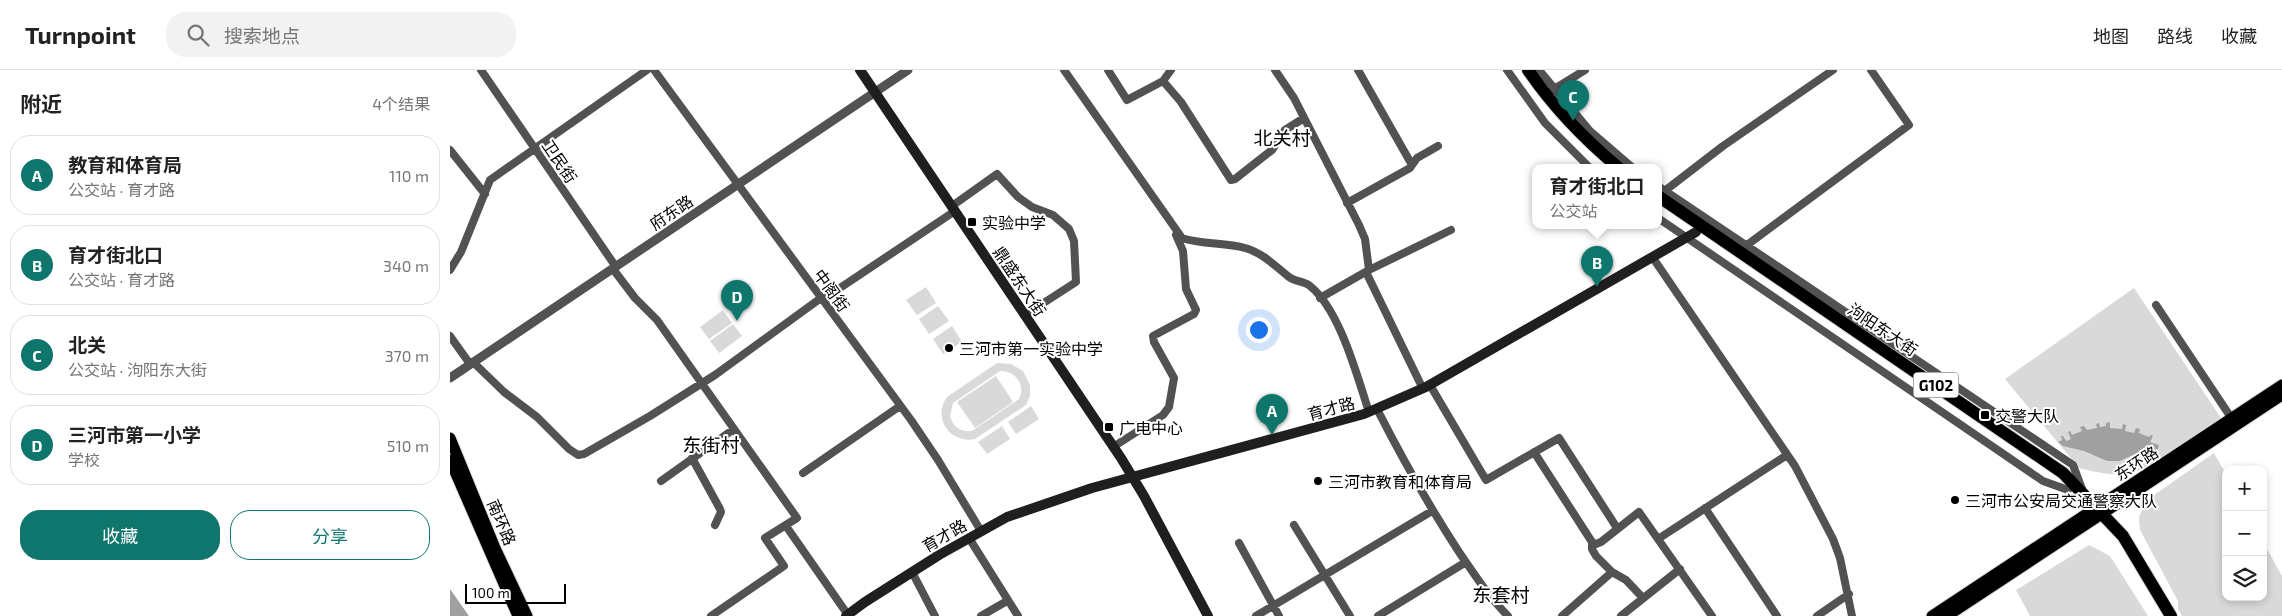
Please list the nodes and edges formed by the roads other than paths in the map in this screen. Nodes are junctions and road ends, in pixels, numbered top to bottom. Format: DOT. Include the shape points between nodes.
graph roads {
  1 [pos="481,70"];
  2 [pos="647,70"];
  3 [pos="654,70"];
  4 [pos="860,70"];
  5 [pos="908,70"];
  6 [pos="1064,70"];
  7 [pos="1108,70"];
  8 [pos="1172,70"];
  9 [pos="1275,70"];
  10 [pos="1358,70"];
  11 [pos="1507,70"];
  12 [pos="1519,70"];
  13 [pos="1528,70"];
  14 [pos="1539,70"];
  15 [pos="1585,70"];
  16 [pos="1833,70"];
  17 [pos="1871,70"];
  18 [pos="1163,81"];
  19 [pos="875,92"];
  20 [pos="1549,92"];
  21 [pos="1304,118"];
  22 [pos="1438,146"];
  23 [pos="535,148"];
  24 [pos="450,150"];
  25 [pos="1586,164"];
  26 [pos="1602,164"];
  27 [pos="1615,164"];
  28 [pos="1628,164"];
  29 [pos="1412,165"];
  30 [pos="738,184"];
  31 [pos="1662,193"];
  32 [pos="485,194"];
  33 [pos="1662,195"];
  34 [pos="1347,203"];
  35 [pos="953,209"];
  36 [pos="1662,209"];
  37 [pos="1662,220"];
  38 [pos="1451,230"];
  39 [pos="1175,231"];
  40 [pos="1692,235"];
  41 [pos="1742,248"];
  42 [pos="1653,258"];
  43 [pos="615,268"];
  44 [pos="450,270"];
  45 [pos="1368,271"];
  46 [pos="1320,298"];
  47 [pos="822,299"];
  48 [pos="2156,305"];
  49 [pos="1025,315"];
  50 [pos="450,336"];
  51 [pos="471,363"];
  52 [pos="450,378"];
  53 [pos="702,383"];
  54 [pos="2282,385"];
  55 [pos="1426,387"];
  56 [pos="2282,395"];
  57 [pos="900,406"];
  58 [pos="1373,411"];
  59 [pos="2232,419"];
  60 [pos="734,429"];
  61 [pos="450,438"];
  62 [pos="1113,447"];
  63 [pos="1534,452"];
  64 [pos="1787,455"];
  65 [pos="692,458"];
  66 [pos="450,460"];
  67 [pos="803,473"];
  68 [pos="1132,477"];
  69 [pos="661,481"];
  70 [pos="1705,508"];
  71 [pos="1432,511"];
  72 [pos="2097,513"];
  73 [pos="715,525"];
  74 [pos="1294,525"];
  75 [pos="786,526"];
  76 [pos="1617,528"];
  77 [pos="981,531"];
  78 [pos="969,538"];
  79 [pos="1658,539"];
  80 [pos="1592,542"];
  81 [pos="1240,543"];
  82 [pos="1466,562"];
  83 [pos="1680,569"];
  84 [pos="912,572"];
  85 [pos="1612,572"];
  86 [pos="1325,576"];
  87 [pos="1849,594"];
  88 [pos="1643,598"];
  89 [pos="1006,601"];
  90 [pos="1274,607"];
  91 [pos="847,615"];
  92 [pos="518,616"];
  93 [pos="527,616"];
  94 [pos="711,616"];
  95 [pos="935,616"];
  96 [pos="982,616"];
  97 [pos="1018,616"];
  98 [pos="1208,616"];
  99 [pos="1256,616"];
  100 [pos="1279,616"];
  101 [pos="1350,616"];
  102 [pos="1378,616"];
  103 [pos="1508,616"];
  104 [pos="1562,616"];
  105 [pos="1621,616"];
  106 [pos="1712,616"];
  107 [pos="1777,616"];
  108 [pos="1817,616"];
  109 [pos="1852,616"];
  110 [pos="1932,616"];
  111 [pos="1947,616"];
  112 [pos="2162,616"];
  113 [pos="2171,616"];
  1 -- 23 [label="street, 卫民街"];
  2 -- 23 [label="street"];
  3 -- 30 [label="street, 中阁街"];
  4 -- 19 [label="main road, 鼎盛东大街"];
  5 -- 19 [label="street, 府东路"];
  6 -- 39 [label="street"];
  7 -- 18 [label="street" via="1127,100"];
  8 -- 18 [label="street"];
  9 -- 21 [label="street"];
  10 -- 29 [label="street"];
  11 -- 25 [label="street" via="1545,123"];
  12 -- 26 [label="highway" via="1552,116"];
  13 -- 20 [label="highway"];
  14 -- 20 [label="street"];
  15 -- 20 [label="street"];
  16 -- 31 [label="street"];
  17 -- 41 [label="street" via="1909,125"];
  18 -- 21 [label="street" via="1181,102 1231,180 1272,150 1283,133"];
  19 -- 30 [label="street, 府东路"];
  19 -- 35 [label="main road, 鼎盛东大街"];
  20 -- 27 [label="highway" via="1579,132"];
  20 -- 28 [label="street"];
  21 -- 34 [label="street"];
  22 -- 29 [label="street" via="1417,158"];
  23 -- 32 [label="street" via="490,180"];
  23 -- 43 [label="street, 卫民街"];
  24 -- 32 [label="street"];
  29 -- 34 [label="street"];
  30 -- 43 [label="street, 府东路"];
  30 -- 47 [label="street, 中阁街"];
  32 -- 44 [label="street"];
  33 -- 41 [label="highway, 泃阳东大街 / G102"];
  34 -- 45 [label="street" via="1365,239"];
  35 -- 47 [label="street"];
  35 -- 49 [label="main road, 鼎盛东大街"];
  35 -- 49 [label="street" via="997,174 1018,197 1053,215 1069,229 1074,242 1076,282"];
  36 -- 40 [label="highway, 泃阳东大街 / G102"];
  37 -- 40 [label="street"];
  38 -- 45 [label="street"];
  39 -- 46 [label="street" via="1189,240 1244,247 1256,252 1291,278 1309,285"];
  39 -- 62 [label="street" via="1183,251 1186,289 1196,310 1153,336 1174,378 1169,407 1164,415"];
  40 -- 42 [label="main road, 育才路"];
  40 -- 72 [label="highway, 泃阳东大街 / G102" via="2010,445 2050,473"];
  41 -- 72 [label="highway, 泃阳东大街 / G102" via="2059,470 2084,494"];
  42 -- 55 [label="main road, 育才路"];
  42 -- 64 [label="street"];
  43 -- 51 [label="street, 府东路"];
  43 -- 53 [label="street, 卫民街"];
  45 -- 46 [label="street"];
  45 -- 55 [label="street"];
  46 -- 58 [label="street" via="1342,335"];
  47 -- 53 [label="street"];
  47 -- 57 [label="street, 中阁街"];
  48 -- 59 [label="street"];
  49 -- 62 [label="main road, 鼎盛东大街"];
  50 -- 51 [label="street"];
  51 -- 52 [label="street, 府东路"];
  51 -- 53 [label="street" via="578,455 590,452"];
  53 -- 60 [label="street, 卫民街"];
  54 -- 59 [label="main road, 东环路"];
  55 -- 58 [label="main road, 育才路"];
  55 -- 63 [label="street" via="1486,480"];
  56 -- 72 [label="main road, 东环路"];
  57 -- 67 [label="street"];
  57 -- 77 [label="street, 中阁街" via="938,460"];
  58 -- 68 [label="main road, 育才路"];
  58 -- 71 [label="street"];
  59 -- 72 [label="main road, 东环路"];
  60 -- 65 [label="street"];
  60 -- 75 [label="street, 卫民街" via="797,518"];
  61 -- 93 [label="main road, 南环路"];
  62 -- 68 [label="main road, 鼎盛东大街"];
  63 -- 76 [label="street" via="1559,438"];
  63 -- 80 [label="street"];
  64 -- 70 [label="street"];
  64 -- 87 [label="street" via="1833,539"];
  65 -- 69 [label="street"];
  65 -- 73 [label="street" via="720,509"];
  66 -- 92 [label="main road, 南环路"];
  68 -- 77 [label="main road, 育才路" via="1053,500 1007,517"];
  68 -- 98 [label="main road, 鼎盛东大街"];
  70 -- 79 [label="street"];
  70 -- 107 [label="street"];
  71 -- 82 [label="street"];
  71 -- 86 [label="street"];
  72 -- 110 [label="main road, 东环路"];
  72 -- 111 [label="main road, 东环路"];
  72 -- 112 [label="highway, 泃阳东大街 / G102"];
  72 -- 113 [label="highway, 泃阳东大街 / G102" via="2123,536"];
  74 -- 86 [label="street"];
  75 -- 91 [label="street"];
  75 -- 94 [label="street" via="765,538 784,566"];
  76 -- 79 [label="street" via="1638,512"];
  76 -- 80 [label="street" via="1601,542"];
  77 -- 78 [label="main road, 育才路"];
  78 -- 84 [label="main road, 育才路"];
  78 -- 89 [label="street"];
  79 -- 83 [label="street"];
  80 -- 85 [label="street" via="1596,556"];
  81 -- 90 [label="street"];
  82 -- 102 [label="street"];
  82 -- 103 [label="street"];
  83 -- 88 [label="street"];
  83 -- 106 [label="street"];
  84 -- 91 [label="main road, 育才路"];
  84 -- 95 [label="street"];
  85 -- 88 [label="street" via="1626,580"];
  85 -- 104 [label="street"];
  86 -- 90 [label="street"];
  86 -- 101 [label="street"];
  87 -- 108 [label="street"];
  87 -- 109 [label="street"];
  88 -- 105 [label="street"];
  89 -- 96 [label="street"];
  89 -- 97 [label="street"];
  90 -- 99 [label="street"];
  90 -- 100 [label="street"];
}
